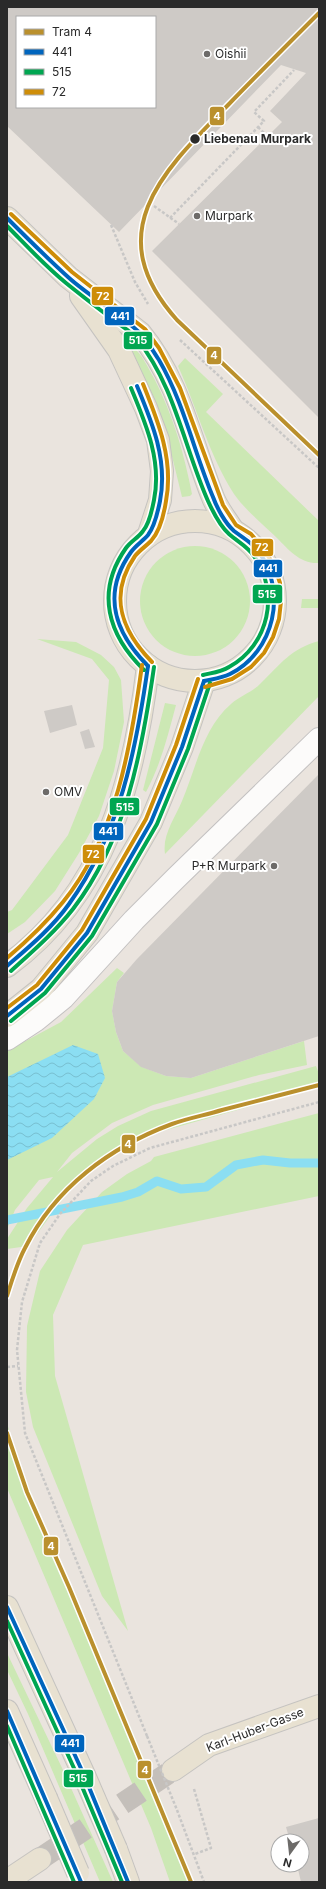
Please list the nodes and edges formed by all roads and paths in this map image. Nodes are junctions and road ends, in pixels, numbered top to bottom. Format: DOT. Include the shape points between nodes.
graph roads {
  1 [pos="294,70"];
  2 [pos="258,128"];
  3 [pos="267,136"];
  4 [pos="154,206"];
  5 [pos="7,218"];
  6 [pos="170,218"];
  7 [pos="111,224"];
  8 [pos="179,224"];
  9 [pos="68,278"];
  10 [pos="152,309"];
  11 [pos="178,338"];
  12 [pos="319,468"];
  13 [pos="232,529"];
  14 [pos="149,534"];
  15 [pos="148,666"];
  16 [pos="204,681"];
  17 [pos="319,739"];
  18 [pos="7,966"];
  19 [pos="7,1016"];
  20 [pos="7,1039"];
  21 [pos="319,1102"];
  22 [pos="18,1366"];
  23 [pos="7,1367"];
  24 [pos="7,1607"];
  25 [pos="319,1706"];
  26 [pos="7,1711"];
  27 [pos="173,1770"];
  28 [pos="193,1786"];
  29 [pos="195,1854"];
  30 [pos="40,1859"];
  31 [pos="79,1878"];
  32 [pos="7,1881"];
  33 [pos="128,1882"];
  34 [pos="204,1882"];
  1 -- 2 [label="path" via="254,112 264,121"];
  2 -- 3 [label="path"];
  2 -- 6 [label="path"];
  4 -- 6 [label="path"];
  5 -- 9 [label="main road"];
  6 -- 8 [label="path"];
  7 -- 10 [label="path" via="135,282"];
  9 -- 13 [label="main road" via="140,333 161,362 175,389 212,496"];
  9 -- 14 [label="main road" via="119,350 158,440 162,471 160,500"];
  11 -- 12 [label="path"];
  13 -- 14 [label="main road" via="211,522 190,520 168,525"];
  13 -- 16 [label="main road" via="247,539 270,569 276,609 271,629 256,654 232,673"];
  14 -- 15 [label="main road" via="134,548 122,566 116,584 114,603 117,622 124,640"];
  15 -- 16 [label="main road" via="174,679"];
  15 -- 18 [label="main road" via="135,752 126,790 95,866 73,902 45,933"];
  16 -- 19 [label="main road" via="182,747 151,822 87,933 41,989"];
  17 -- 20 [label="lane" via="196,857 63,998"];
  21 -- 22 [label="path" via="150,1148 113,1166 91,1181 60,1214 40,1243 22,1302"];
  22 -- 23 [label="path"];
  22 -- 29 [label="path, bridge" via="25,1433"];
  24 -- 33 [label="main road, bridge" via="84,1775"];
  25 -- 27 [label="main road, Karl-Huber-Gasse" via="209,1745"];
  26 -- 31 [label="main road, bridge"];
  28 -- 29 [label="path" via="211,1848"];
  29 -- 34 [label="path"];
  30 -- 32 [label="main road"];
}
